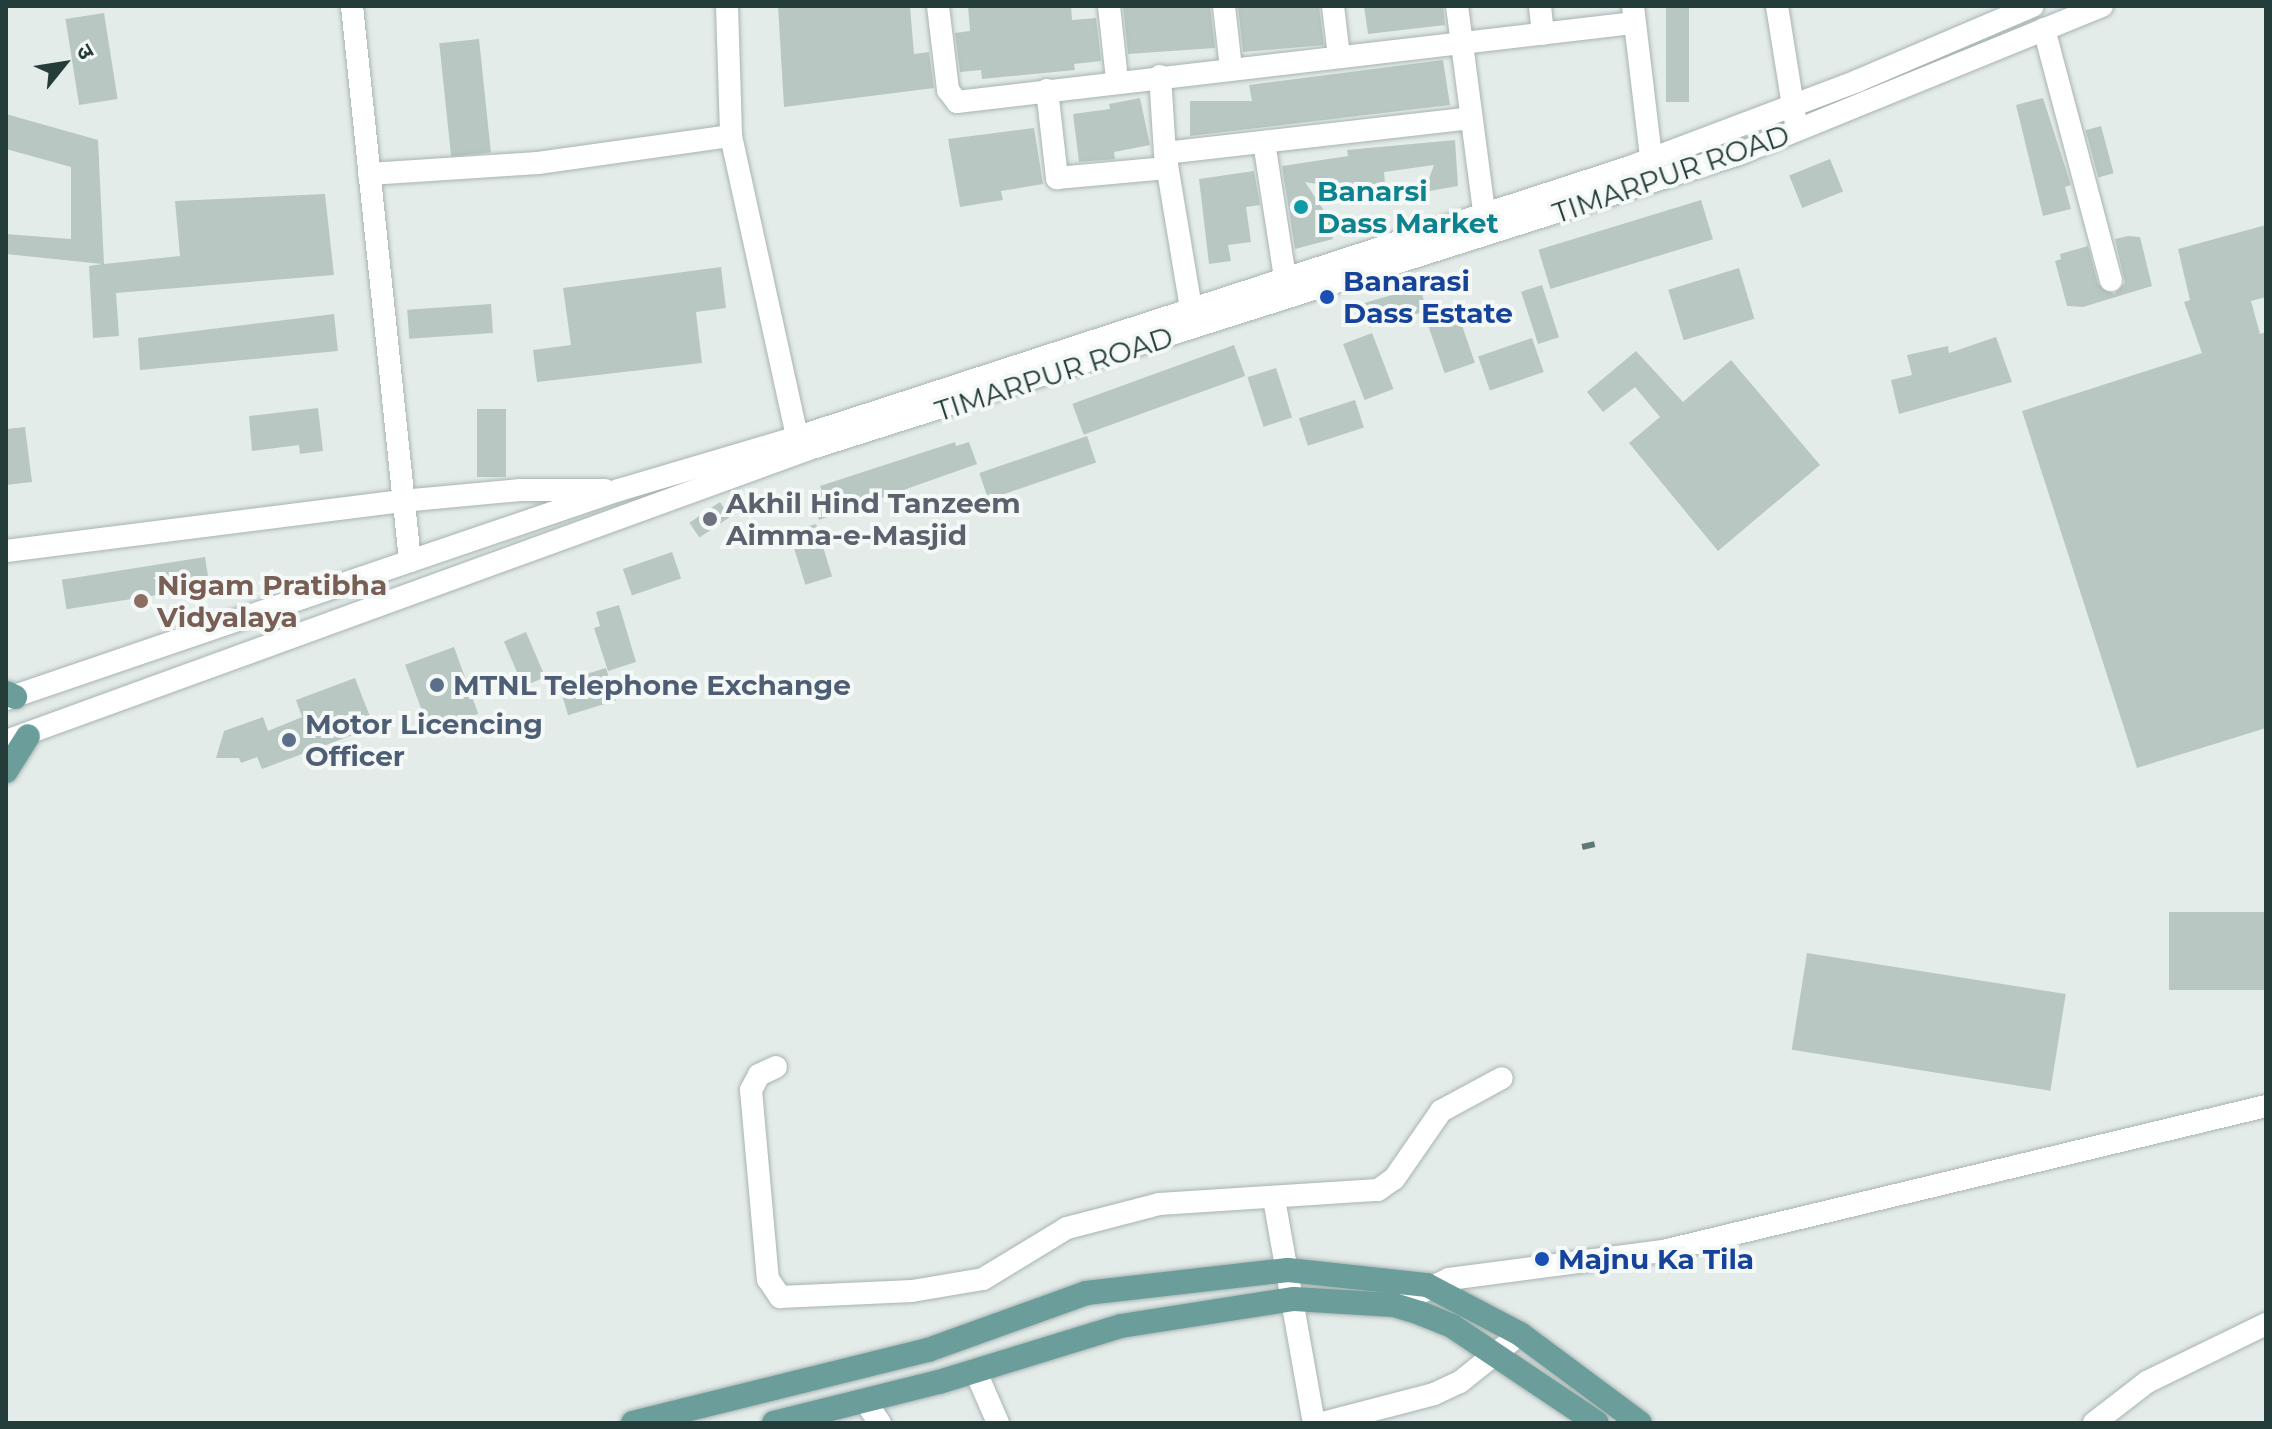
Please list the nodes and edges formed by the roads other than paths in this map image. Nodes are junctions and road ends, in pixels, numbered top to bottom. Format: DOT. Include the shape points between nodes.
graph roads {
  1 [pos="352,6"];
  2 [pos="727,6"];
  3 [pos="938,6"];
  4 [pos="1109,6"];
  5 [pos="1224,6"];
  6 [pos="1333,6"];
  7 [pos="1457,6"];
  8 [pos="1540,6"];
  9 [pos="1777,6"];
  10 [pos="2033,6"];
  11 [pos="2102,6"];
  12 [pos="1634,14"];
  13 [pos="2044,29"];
  14 [pos="1543,34"];
  15 [pos="1462,43"];
  16 [pos="1339,56"];
  17 [pos="1231,68"];
  18 [pos="1160,76"];
  19 [pos="1117,80"];
  20 [pos="1047,90"];
  21 [pos="1793,107"];
  22 [pos="1471,118"];
  23 [pos="1797,131"];
  24 [pos="731,136"];
  25 [pos="1264,142"];
  26 [pos="1166,161"];
  27 [pos="1652,171"];
  28 [pos="369,174"];
  29 [pos="1486,225"];
  30 [pos="2111,280"];
  31 [pos="1287,289"];
  32 [pos="1192,307"];
  33 [pos="1194,330"];
  34 [pos="799,445"];
  35 [pos="619,490"];
  36 [pos="402,501"];
  37 [pos="627,516"];
  38 [pos="6,551"];
  39 [pos="410,561"];
  40 [pos="9,696"];
  41 [pos="17,739"];
  42 [pos="6,771"];
  43 [pos="776,1067"];
  44 [pos="1502,1078"];
  45 [pos="2266,1106"];
  46 [pos="1274,1199"];
  47 [pos="1288,1270"];
  48 [pos="1427,1285"];
  49 [pos="1294,1299"];
  50 [pos="1394,1305"];
  51 [pos="2266,1324"];
  52 [pos="1520,1334"];
  53 [pos="1496,1354"];
  54 [pos="975,1370"];
  55 [pos="865,1401"];
  56 [pos="633,1423"];
  57 [pos="774,1423"];
  58 [pos="880,1423"];
  59 [pos="998,1423"];
  60 [pos="1314,1423"];
  61 [pos="1323,1423"];
  62 [pos="1597,1423"];
  63 [pos="1640,1423"];
  64 [pos="2094,1423"];
  1 -- 28 [label="street"];
  2 -- 24 [label="street"];
  3 -- 20 [label="street" via="951,98"];
  4 -- 19 [label="street"];
  5 -- 17 [label="street"];
  6 -- 16 [label="street"];
  7 -- 15 [label="street"];
  8 -- 14 [label="street"];
  9 -- 21 [label="street"];
  10 -- 21 [label="street, TIMARPUR ROAD"];
  11 -- 13 [label="street, TIMARPUR ROAD"];
  12 -- 14 [label="street"];
  12 -- 27 [label="street"];
  13 -- 23 [label="street, TIMARPUR ROAD"];
  13 -- 30 [label="street"];
  14 -- 15 [label="street"];
  15 -- 16 [label="street"];
  15 -- 22 [label="street"];
  16 -- 17 [label="street"];
  17 -- 18 [label="street"];
  18 -- 19 [label="street"];
  18 -- 26 [label="street"];
  19 -- 20 [label="street"];
  20 -- 26 [label="street" via="1057,178"];
  21 -- 23 [label="street"];
  21 -- 27 [label="street, TIMARPUR ROAD"];
  22 -- 25 [label="street"];
  22 -- 29 [label="street"];
  23 -- 27 [label="street, TIMARPUR ROAD"];
  24 -- 28 [label="street" via="538,163"];
  24 -- 34 [label="street"];
  25 -- 26 [label="street"];
  25 -- 31 [label="street"];
  26 -- 32 [label="street"];
  27 -- 29 [label="street, TIMARPUR ROAD"];
  28 -- 36 [label="street"];
  29 -- 31 [label="street, TIMARPUR ROAD"];
  31 -- 32 [label="street, TIMARPUR ROAD"];
  31 -- 33 [label="street, TIMARPUR ROAD"];
  32 -- 33 [label="street"];
  32 -- 34 [label="street, TIMARPUR ROAD"];
  33 -- 34 [label="street, TIMARPUR ROAD"];
  34 -- 35 [label="street, TIMARPUR ROAD"];
  34 -- 37 [label="street, TIMARPUR ROAD"];
  35 -- 36 [label="street" via="520,490"];
  35 -- 37 [label="street"];
  35 -- 39 [label="street, TIMARPUR ROAD"];
  36 -- 38 [label="street"];
  36 -- 39 [label="street"];
  37 -- 41 [label="street, TIMARPUR ROAD"];
  39 -- 40 [label="street, TIMARPUR ROAD"];
  41 -- 42 [label="main road"];
  43 -- 46 [label="street" via="759,1075 751,1090 768,1279 780,1297 912,1291 983,1279 1067,1228 1159,1204"];
  44 -- 46 [label="street" via="1441,1111 1387,1187"];
  45 -- 48 [label="street" via="1663,1251 1465,1275"];
  46 -- 47 [label="street"];
  47 -- 48 [label="main road"];
  47 -- 49 [label="street"];
  47 -- 56 [label="main road" via="1086,1293 885,1362"];
  48 -- 50 [label="street"];
  48 -- 52 [label="main road"];
  49 -- 50 [label="main road"];
  49 -- 54 [label="main road" via="1121,1326"];
  49 -- 60 [label="street"];
  50 -- 53 [label="main road" via="1452,1326"];
  51 -- 64 [label="street" via="2147,1382"];
  52 -- 53 [label="street"];
  52 -- 63 [label="main road"];
  53 -- 61 [label="street" via="1460,1382 1434,1394"];
  53 -- 62 [label="main road"];
  54 -- 55 [label="main road"];
  54 -- 59 [label="street"];
  55 -- 57 [label="main road"];
  55 -- 58 [label="street"];
}
